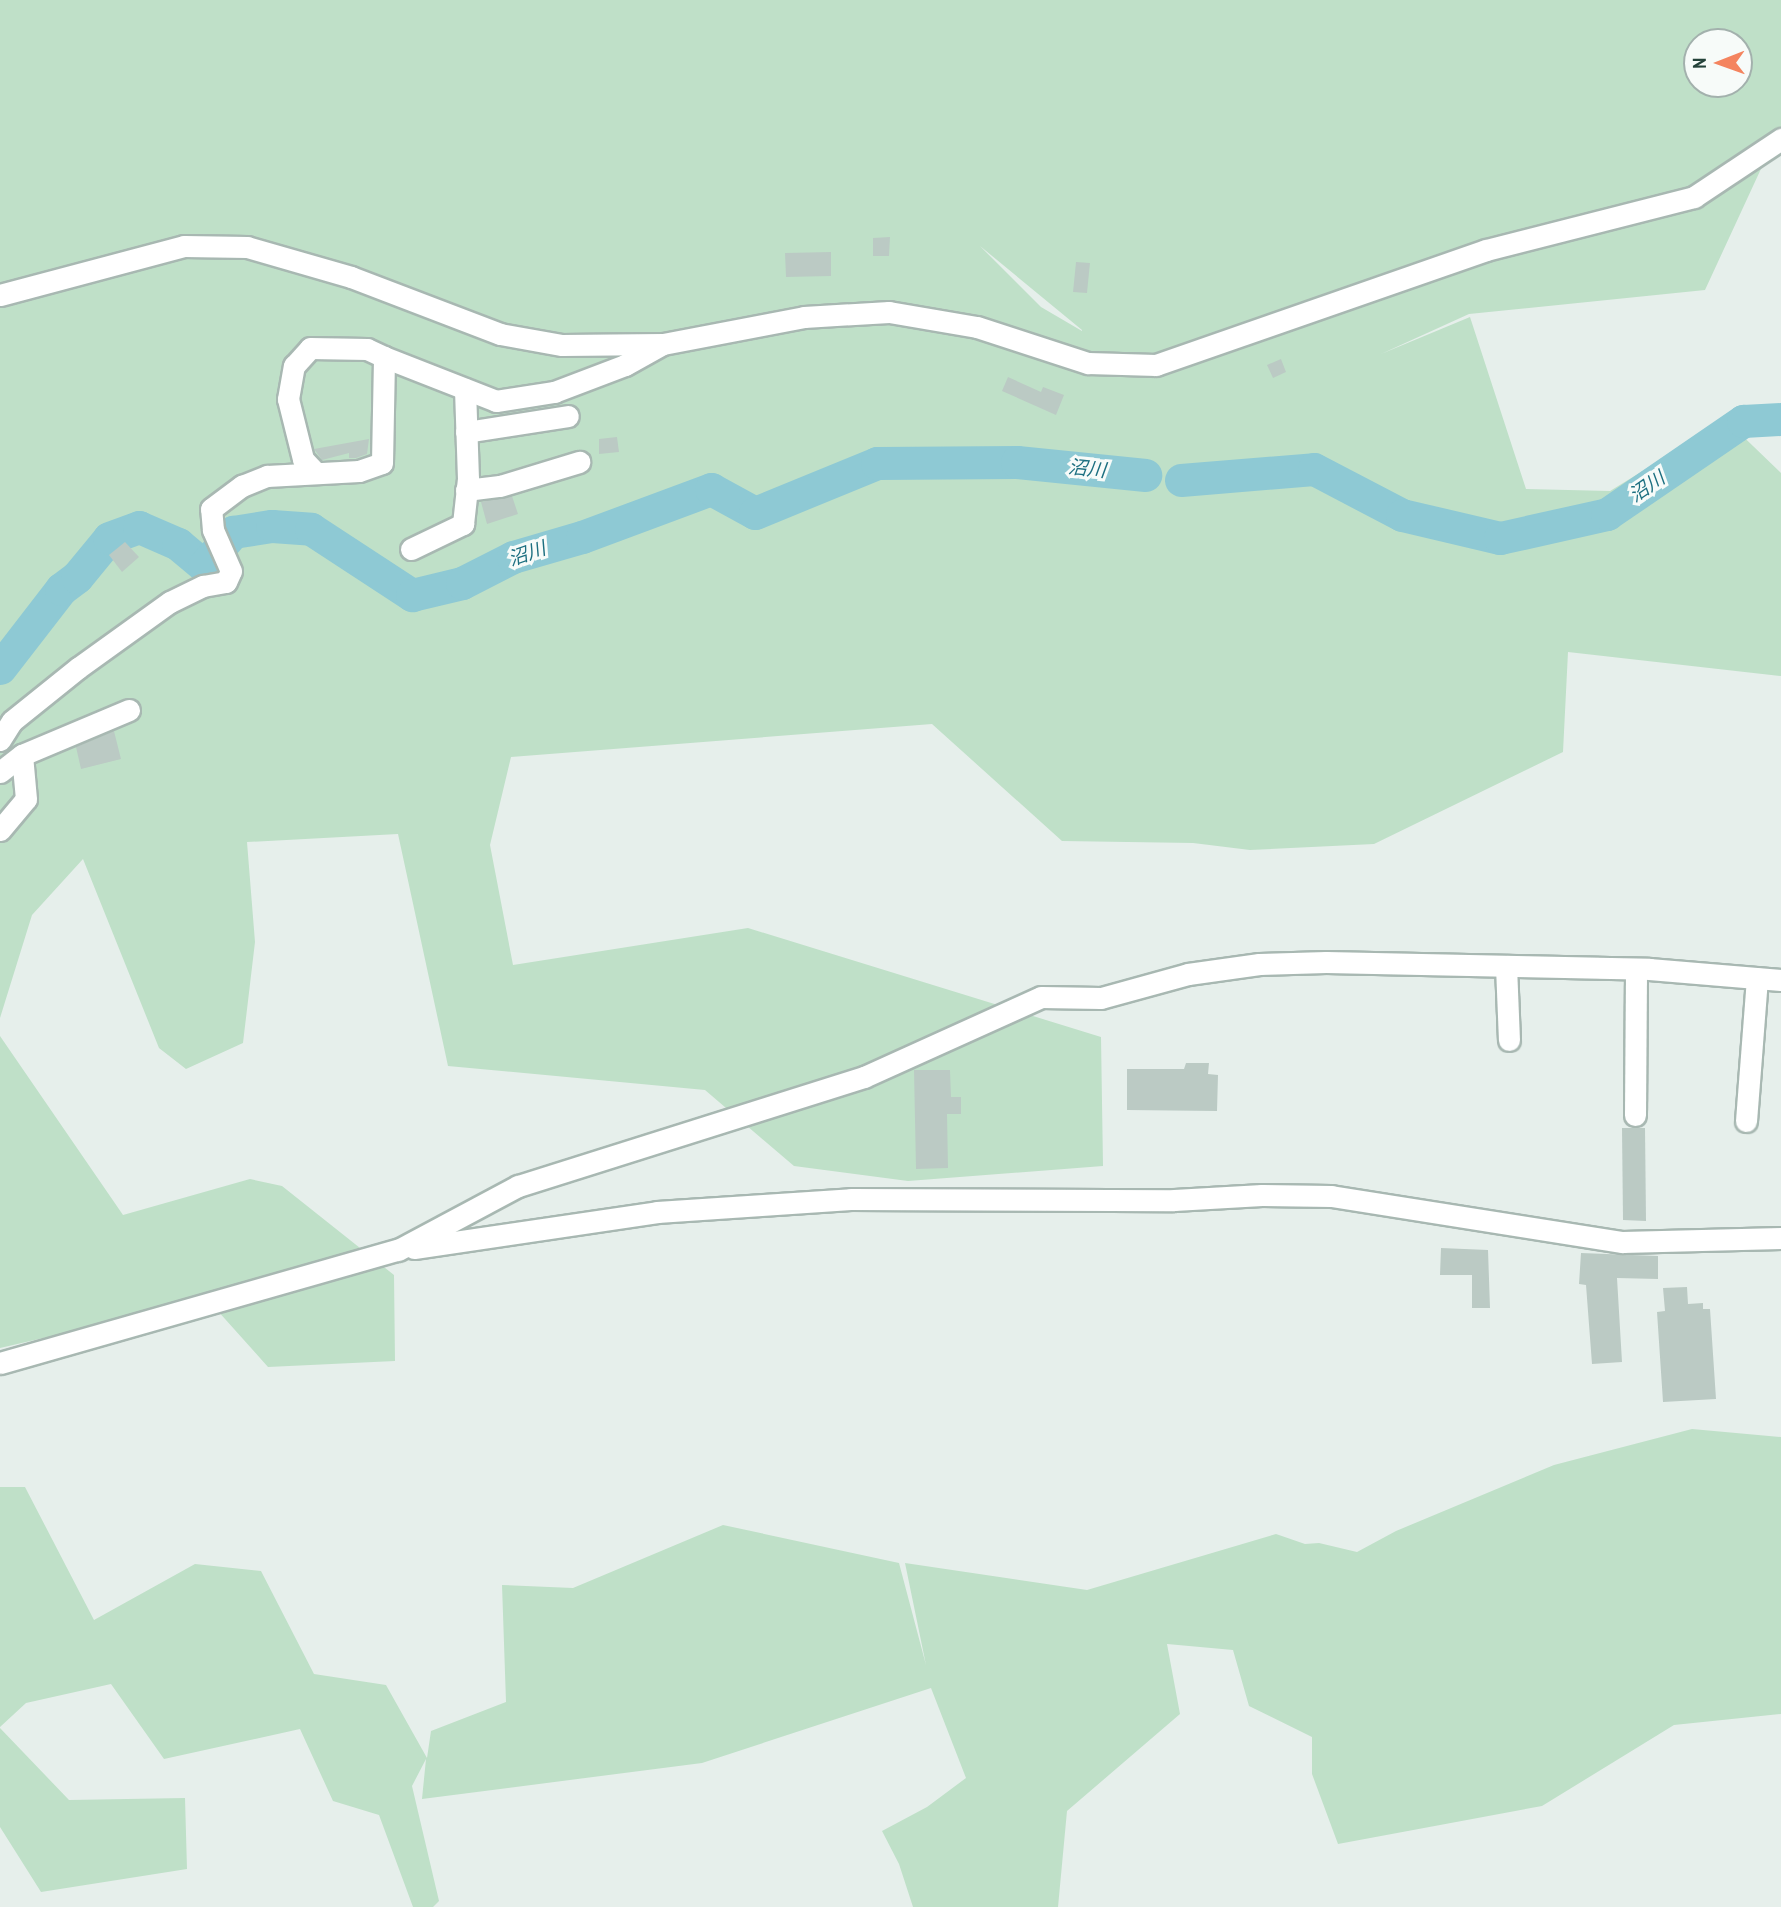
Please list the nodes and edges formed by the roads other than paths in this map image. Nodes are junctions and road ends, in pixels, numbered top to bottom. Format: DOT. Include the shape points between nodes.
graph roads {
  1 [pos="1781,139"];
  2 [pos="0,295"];
  3 [pos="663,344"];
  4 [pos="384,357"];
  5 [pos="465,389"];
  6 [pos="568,416"];
  7 [pos="466,432"];
  8 [pos="579,462"];
  9 [pos="314,471"];
  10 [pos="466,490"];
  11 [pos="411,549"];
  12 [pos="129,710"];
  13 [pos="0,740"];
  14 [pos="22,755"];
  15 [pos="0,772"];
  16 [pos="0,830"];
  17 [pos="1506,966"];
  18 [pos="1636,969"];
  19 [pos="1758,978"];
  20 [pos="1781,980"];
  21 [pos="1509,1041"];
  22 [pos="1635,1115"];
  23 [pos="1746,1121"];
  24 [pos="1781,1238"];
  25 [pos="398,1250"];
  26 [pos="0,1363"];
  1 -- 3 [label="street" via="1694,197 1486,250 1156,365 1088,363 977,327 889,312 804,317"];
  2 -- 3 [label="street" via="184,246 247,247 351,277 500,334 562,345"];
  3 -- 5 [label="street" via="625,365 554,391 496,401"];
  4 -- 5 [label="street"];
  4 -- 9 [label="street" via="382,463 359,471"];
  4 -- 9 [label="street" via="368,349 310,348 294,366 288,399 303,459"];
  5 -- 7 [label="street"];
  6 -- 7 [label="street"];
  7 -- 10 [label="street"];
  8 -- 10 [label="street" via="500,486"];
  9 -- 13 [label="street" via="267,476 242,486 211,509 213,530 231,571 226,582 203,586 160,610 59,683 12,722"];
  10 -- 11 [label="street" via="463,524"];
  12 -- 14 [label="street"];
  14 -- 15 [label="street"];
  14 -- 16 [label="street" via="26,799"];
  17 -- 18 [label="street"];
  17 -- 21 [label="street"];
  17 -- 25 [label="street" via="1259,964 1188,974 1101,998 1041,997 864,1077 518,1186"];
  18 -- 19 [label="street"];
  18 -- 22 [label="street"];
  19 -- 20 [label="street"];
  19 -- 23 [label="street"];
  24 -- 25 [label="street" via="1622,1242 1331,1196 1262,1195 1174,1200 851,1199 657,1212"];
  25 -- 26 [label="street"];
}
